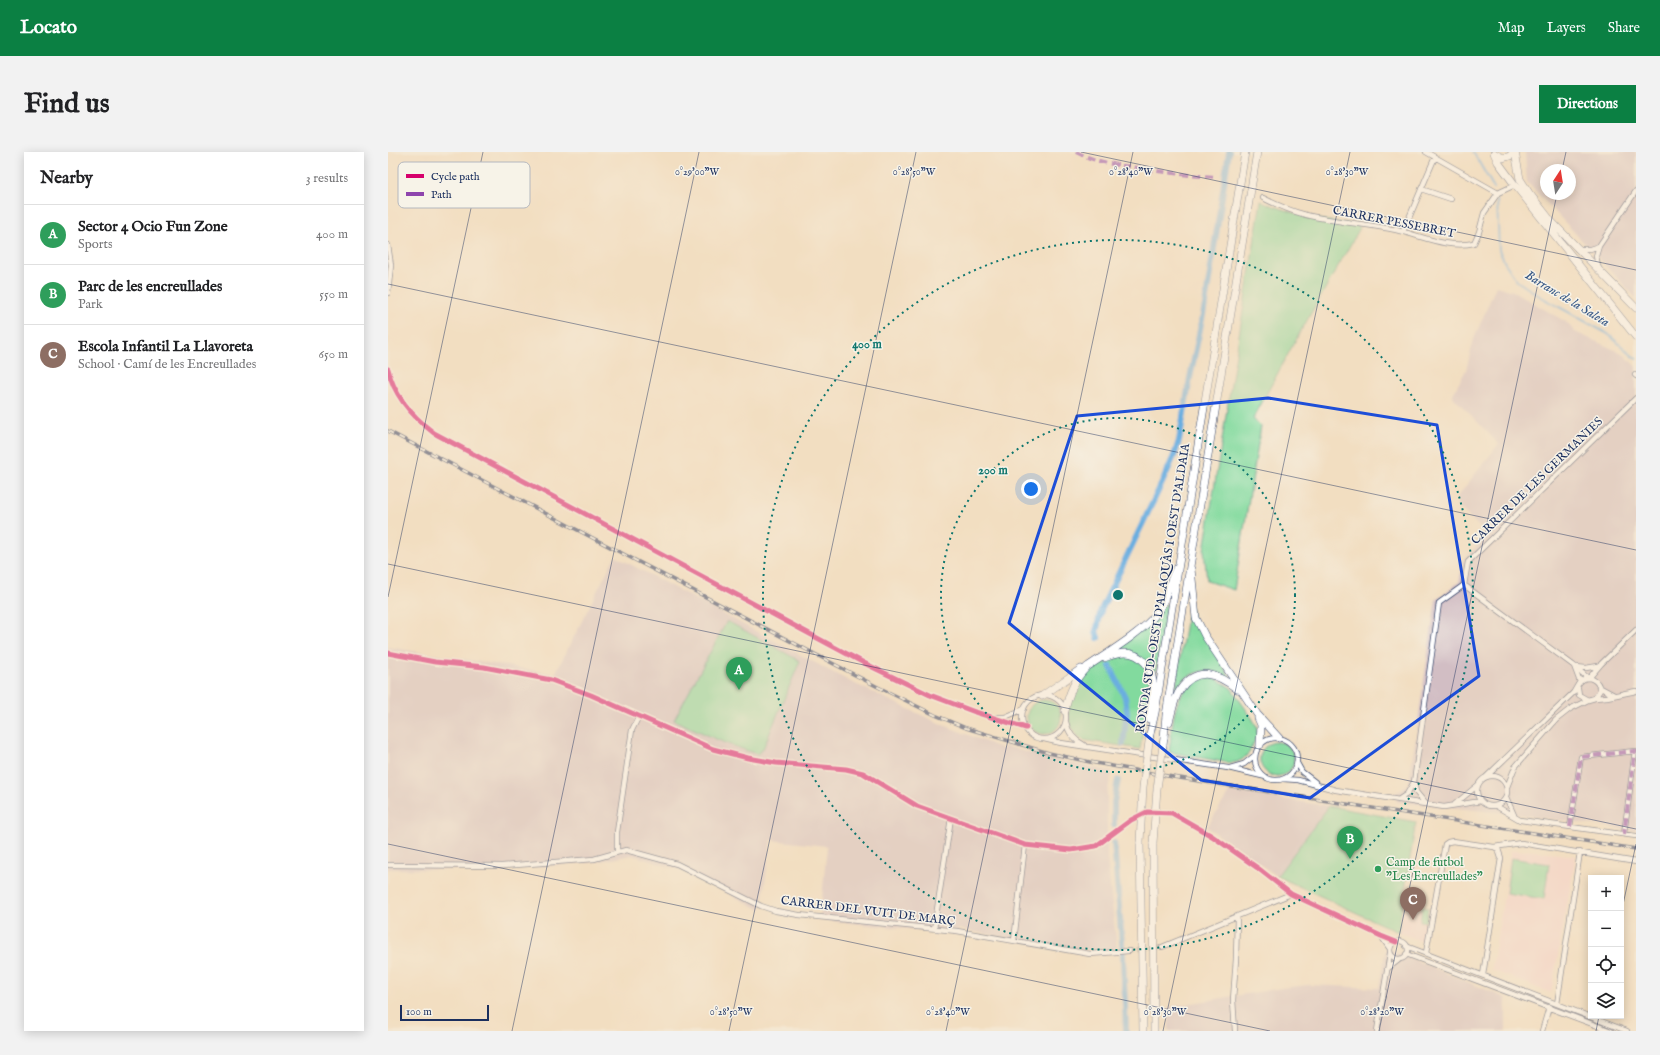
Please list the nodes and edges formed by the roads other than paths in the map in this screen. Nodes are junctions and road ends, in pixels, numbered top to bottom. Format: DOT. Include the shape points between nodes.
graph roads {
  1 [pos="1245,152"];
  2 [pos="1257,152"];
  3 [pos="1426,152"];
  4 [pos="1514,152"];
  5 [pos="1494,153"];
  6 [pos="1435,157"];
  7 [pos="1515,185"];
  8 [pos="1421,189"];
  9 [pos="1636,192"];
  10 [pos="1498,193"];
  11 [pos="1264,198"];
  12 [pos="1451,199"];
  13 [pos="1403,232"];
  14 [pos="388,245"];
  15 [pos="1599,246"];
  16 [pos="1577,248"];
  17 [pos="1600,272"];
  18 [pos="388,293"];
  19 [pos="1636,308"];
  20 [pos="1636,337"];
  21 [pos="388,370"];
  22 [pos="1636,398"];
  23 [pos="1178,564"];
  24 [pos="1190,565"];
  25 [pos="1464,585"];
  26 [pos="1636,630"];
  27 [pos="388,653"];
  28 [pos="1096,661"];
  29 [pos="1600,665"];
  30 [pos="1087,666"];
  31 [pos="1574,666"];
  32 [pos="1588,678"];
  33 [pos="1596,681"];
  34 [pos="1580,682"];
  35 [pos="1599,687"];
  36 [pos="1578,688"];
  37 [pos="1636,691"];
  38 [pos="1241,692"];
  39 [pos="1616,695"];
  40 [pos="1042,696"];
  41 [pos="1595,698"];
  42 [pos="1588,700"];
  43 [pos="1024,709"];
  44 [pos="1065,711"];
  45 [pos="1257,714"];
  46 [pos="639,716"];
  47 [pos="991,717"];
  48 [pos="1066,721"];
  49 [pos="1026,728"];
  50 [pos="1150,734"];
  51 [pos="1164,738"];
  52 [pos="1279,738"];
  53 [pos="1044,739"];
  54 [pos="1260,745"];
  55 [pos="1089,747"];
  56 [pos="1255,755"];
  57 [pos="1297,763"];
  58 [pos="1228,768"];
  59 [pos="1266,777"];
  60 [pos="1486,777"];
  61 [pos="1283,779"];
  62 [pos="1414,782"];
  63 [pos="1316,783"];
  64 [pos="1478,785"];
  65 [pos="1507,786"];
  66 [pos="1506,797"];
  67 [pos="1398,800"];
  68 [pos="1481,801"];
  69 [pos="1426,804"];
  70 [pos="1454,805"];
  71 [pos="1496,806"];
  72 [pos="951,818"];
  73 [pos="1518,819"];
  74 [pos="1570,827"];
  75 [pos="1624,834"];
  76 [pos="1636,836"];
  77 [pos="1025,845"];
  78 [pos="1494,847"];
  79 [pos="617,852"];
  80 [pos="1580,852"];
  81 [pos="1636,862"];
  82 [pos="388,865"];
  83 [pos="1291,894"];
  84 [pos="1237,916"];
  85 [pos="934,929"];
  86 [pos="1381,936"];
  87 [pos="1014,941"];
  88 [pos="1396,942"];
  89 [pos="1406,946"];
  90 [pos="1162,947"];
  91 [pos="1129,951"];
  92 [pos="1390,951"];
  93 [pos="1426,953"];
  94 [pos="1406,954"];
  95 [pos="1402,958"];
  96 [pos="1387,969"];
  97 [pos="1483,975"];
  98 [pos="1557,1004"];
  99 [pos="1549,1007"];
  100 [pos="1143,1031"];
  101 [pos="1154,1031"];
  102 [pos="1235,1031"];
  103 [pos="1377,1031"];
  104 [pos="1542,1031"];
  105 [pos="1611,1031"];
  106 [pos="1627,1031"];
  1 -- 23 [label="main road, RONDA SUD-OEST D'ALAQUÀS I OEST D'ALDAIA"];
  2 -- 24 [label="main road, RONDA SUD-OEST D'ALAQUÀS I OEST D'ALDAIA"];
  3 -- 6 [label="street"];
  4 -- 5 [label="main road" via="1503,158"];
  4 -- 16 [label="main road" via="1520,179 1551,221"];
  5 -- 7 [label="main road"];
  6 -- 8 [label="street"];
  6 -- 10 [label="street"];
  7 -- 10 [label="street, CARRER PESSEBRET"];
  7 -- 20 [label="main road"];
  8 -- 12 [label="street"];
  8 -- 13 [label="street"];
  9 -- 15 [label="street"];
  10 -- 13 [label="street, CARRER PESSEBRET" via="1484,213 1474,243 1462,245 1434,241"];
  11 -- 13 [label="street, CARRER PESSEBRET" via="1307,215"];
  14 -- 18 [label="street" via="391,265"];
  15 -- 16 [label="street" via="1590,249"];
  15 -- 17 [label="street" via="1596,256"];
  16 -- 17 [label="main road"];
  17 -- 19 [label="main road"];
  21 -- 47 [label="street" via="396,392 409,410 434,433 864,663 930,695"];
  22 -- 25 [label="street, CARRER DE LES GERMANIES" via="1468,562"];
  23 -- 28 [label="main road" via="1156,614 1143,628"];
  23 -- 50 [label="main road, RONDA SUD-OEST D'ALAQUÀS I OEST D'ALDAIA"];
  24 -- 38 [label="main road" via="1196,618"];
  24 -- 51 [label="main road, RONDA SUD-OEST D'ALAQUÀS I OEST D'ALDAIA"];
  25 -- 31 [label="street"];
  25 -- 62 [label="street" via="1439,603"];
  26 -- 29 [label="street"];
  27 -- 46 [label="street" via="551,680"];
  28 -- 30 [label="main road"];
  28 -- 50 [label="main road" via="1124,653 1136,656 1146,663 1152,674 1153,683"];
  29 -- 31 [label="street" via="1591,668"];
  29 -- 32 [label="street"];
  29 -- 33 [label="street"];
  30 -- 40 [label="main road"];
  30 -- 44 [label="main road" via="1071,688"];
  31 -- 32 [label="street"];
  31 -- 34 [label="street"];
  32 -- 33 [label="street"];
  32 -- 34 [label="street"];
  33 -- 35 [label="street"];
  34 -- 36 [label="street"];
  35 -- 39 [label="street"];
  35 -- 41 [label="street" via="1599,693"];
  36 -- 42 [label="street" via="1579,695"];
  36 -- 60 [label="street"];
  37 -- 39 [label="street"];
  38 -- 45 [label="main road"];
  38 -- 51 [label="main road" via="1217,675 1202,674 1191,678 1179,690"];
  39 -- 41 [label="street"];
  40 -- 43 [label="street" via="1031,700"];
  40 -- 44 [label="street" via="1054,698 1063,705"];
  41 -- 42 [label="street"];
  42 -- 65 [label="street" via="1556,720 1515,767"];
  43 -- 47 [label="street" via="1005,717"];
  43 -- 49 [label="street"];
  44 -- 48 [label="street"];
  45 -- 52 [label="main road"];
  45 -- 54 [label="main road" via="1261,725"];
  46 -- 72 [label="street" via="713,749 748,758 863,773 917,806"];
  46 -- 79 [label="street" via="632,730 617,832"];
  47 -- 49 [label="street"];
  48 -- 53 [label="street" via="1058,734"];
  48 -- 55 [label="street" via="1074,739"];
  49 -- 53 [label="street" via="1033,736"];
  50 -- 100 [label="main road, RONDA SUD-OEST D'ALAQUÀS I OEST D'ALDAIA, bridge" via="1143,787 1140,842"];
  51 -- 101 [label="main road, RONDA SUD-OEST D'ALAQUÀS I OEST D'ALDAIA, bridge" via="1153,843"];
  52 -- 54 [label="street"];
  52 -- 57 [label="street" via="1295,749"];
  53 -- 55 [label="street"];
  54 -- 56 [label="street"];
  55 -- 58 [label="street"];
  56 -- 58 [label="street" via="1244,764"];
  56 -- 59 [label="street" via="1257,768"];
  57 -- 61 [label="street" via="1292,773"];
  57 -- 63 [label="street" via="1305,775"];
  58 -- 59 [label="street"];
  59 -- 61 [label="street"];
  60 -- 64 [label="street"];
  60 -- 65 [label="street" via="1498,777"];
  61 -- 63 [label="street"];
  62 -- 67 [label="street" via="1407,794"];
  62 -- 69 [label="street" via="1416,792"];
  63 -- 67 [label="street" via="1336,790"];
  64 -- 68 [label="street" via="1477,792"];
  64 -- 70 [label="street"];
  65 -- 66 [label="street"];
  66 -- 71 [label="street"];
  66 -- 73 [label="street"];
  67 -- 69 [label="street"];
  68 -- 70 [label="street"];
  68 -- 71 [label="street" via="1488,806"];
  69 -- 70 [label="street" via="1446,807"];
  71 -- 73 [label="street"];
  72 -- 77 [label="street"];
  72 -- 85 [label="street"];
  73 -- 74 [label="street"];
  74 -- 75 [label="street"];
  74 -- 75 [label="street" via="1581,757 1635,751"];
  75 -- 76 [label="street"];
  77 -- 83 [label="street" via="1071,850 1096,846 1131,820 1147,812 1172,813 1212,836 1259,868"];
  77 -- 87 [label="street"];
  78 -- 80 [label="street" via="1521,843"];
  78 -- 93 [label="street" via="1453,841 1445,844"];
  78 -- 97 [label="street" via="1501,858"];
  79 -- 82 [label="street, CARRER DEL VUIT DE MARÇ" via="594,859 502,866"];
  79 -- 85 [label="street, CARRER DEL VUIT DE MARÇ" via="626,850 677,864 776,911"];
  80 -- 81 [label="street"];
  80 -- 98 [label="street"];
  83 -- 84 [label="street"];
  83 -- 86 [label="street"];
  84 -- 90 [label="street"];
  84 -- 102 [label="street" via="1232,1000"];
  85 -- 87 [label="street, CARRER DEL VUIT DE MARÇ"];
  86 -- 88 [label="street"];
  86 -- 92 [label="street"];
  87 -- 91 [label="street, CARRER DEL VUIT DE MARÇ" via="1090,954"];
  88 -- 89 [label="street" via="1402,942"];
  88 -- 92 [label="street" via="1392,944"];
  89 -- 93 [label="street"];
  89 -- 94 [label="street"];
  92 -- 95 [label="street" via="1394,957"];
  92 -- 96 [label="street"];
  93 -- 97 [label="street"];
  94 -- 95 [label="street"];
  94 -- 99 [label="street"];
  95 -- 96 [label="street"];
  96 -- 103 [label="street"];
  97 -- 98 [label="street"];
  98 -- 106 [label="street"];
  99 -- 104 [label="street"];
  99 -- 105 [label="street"];
}
